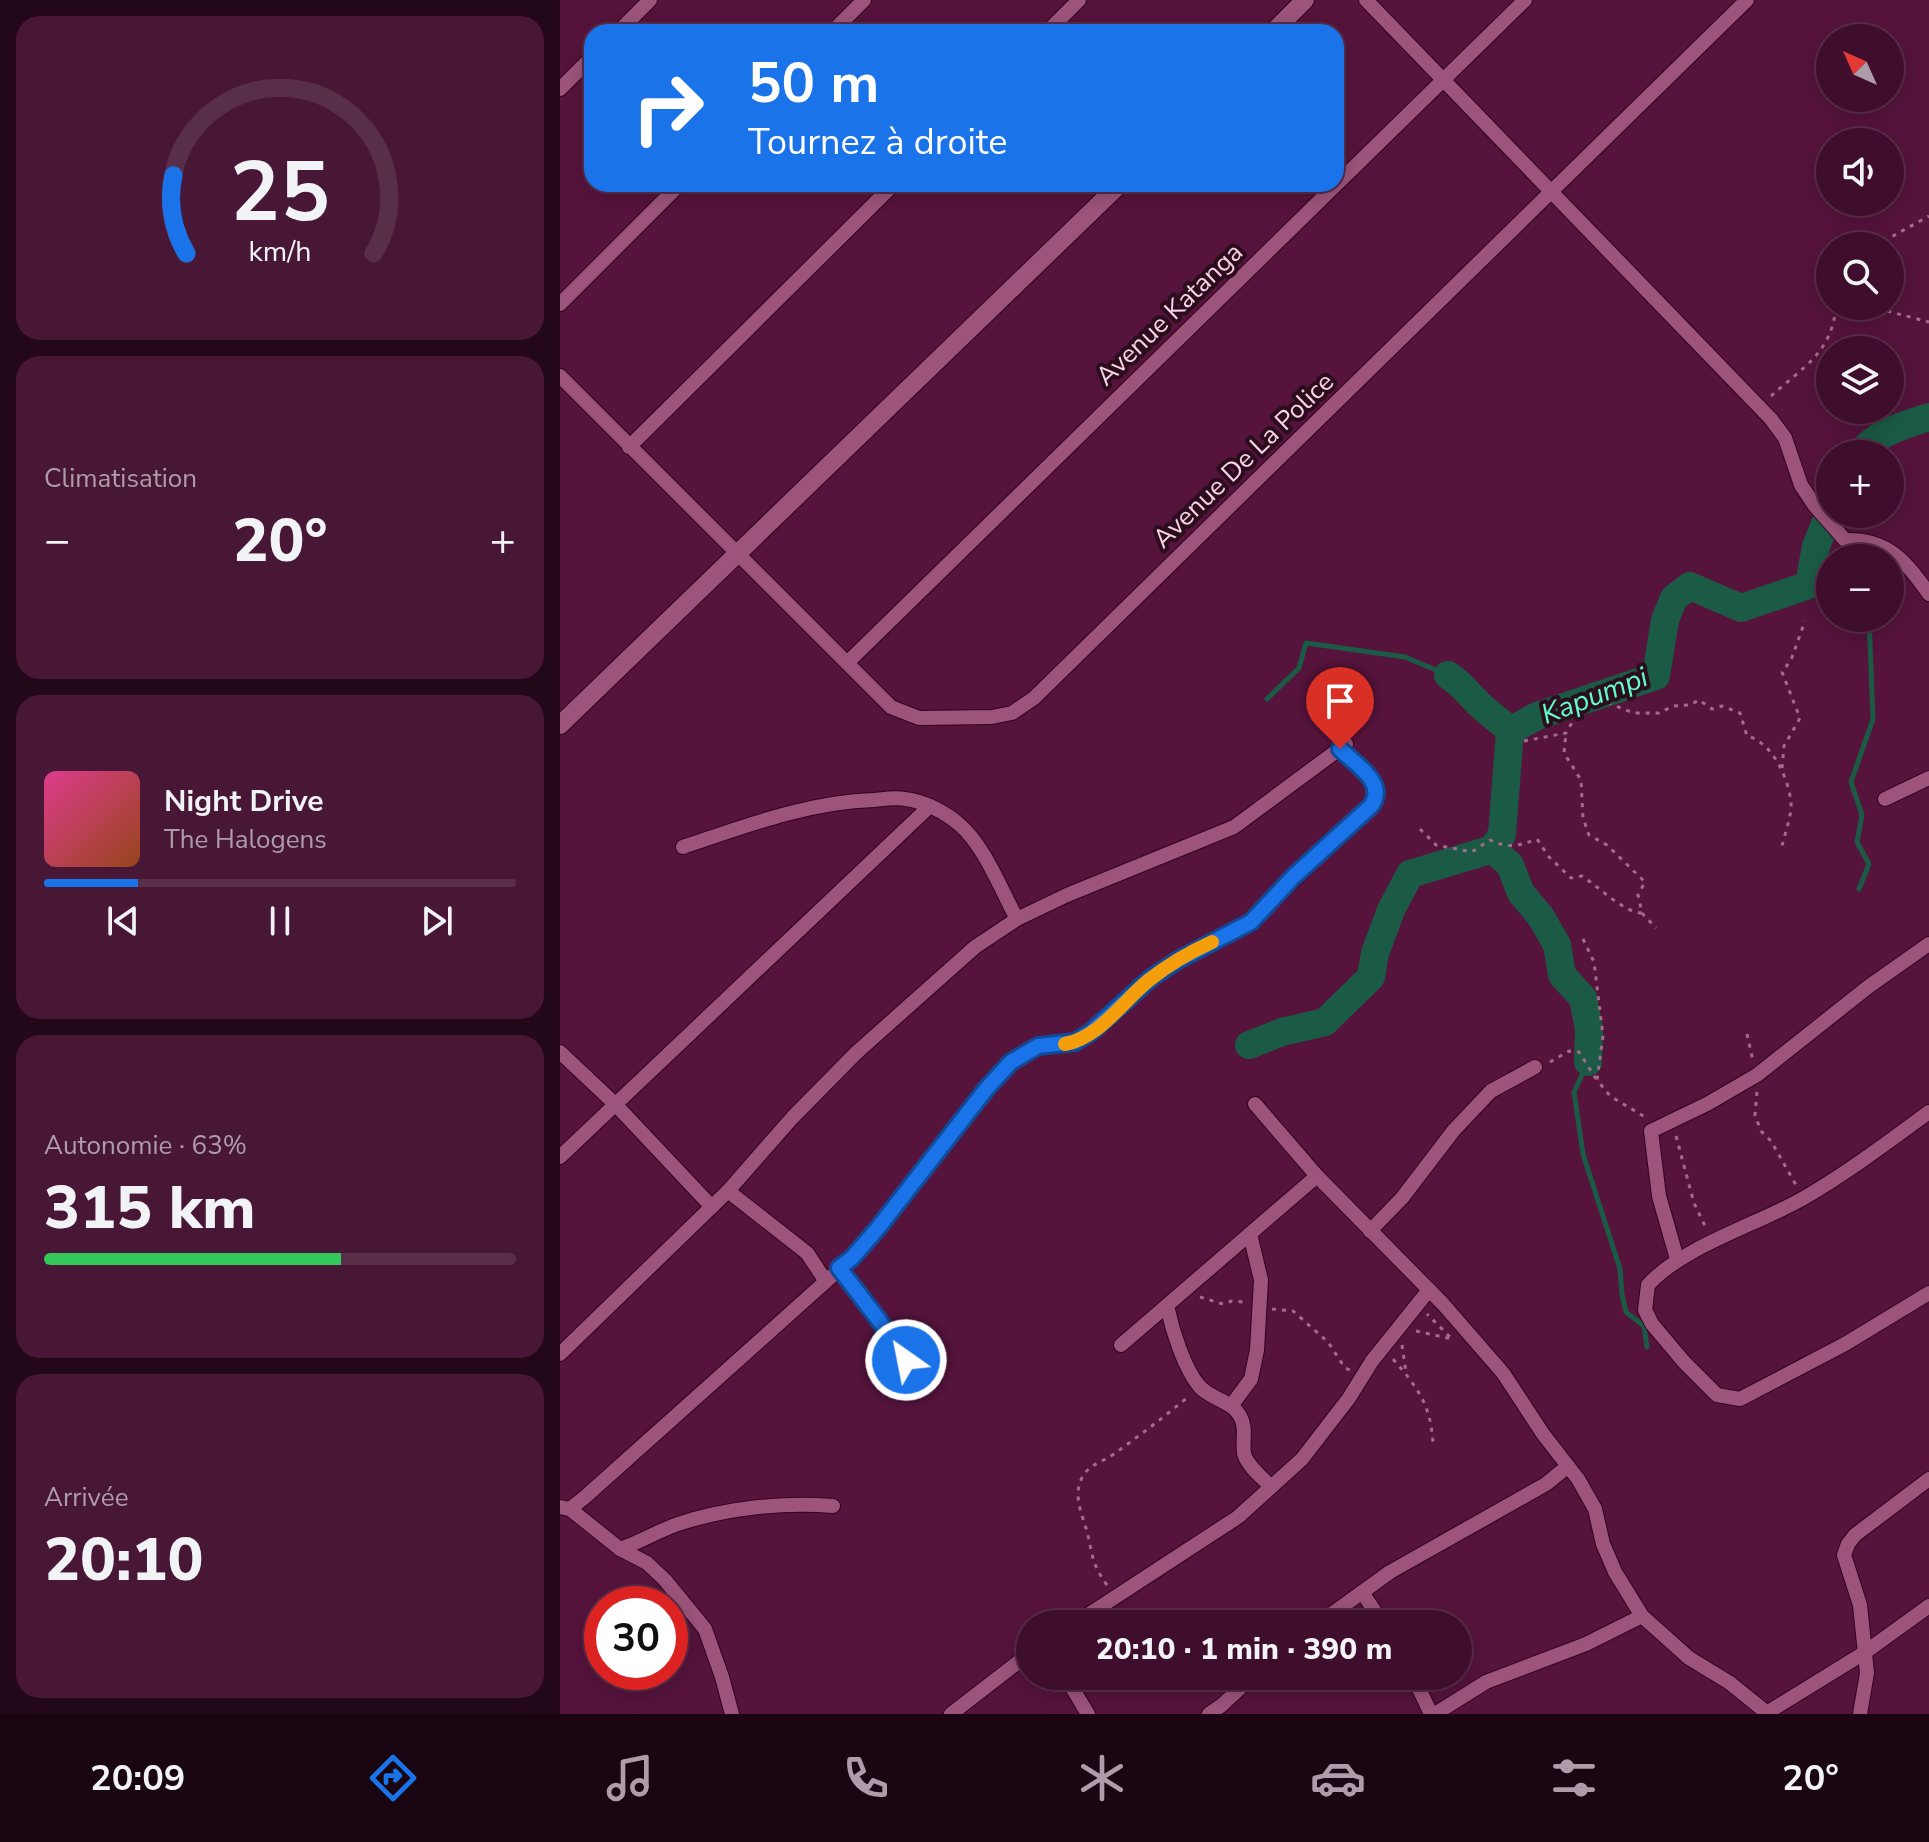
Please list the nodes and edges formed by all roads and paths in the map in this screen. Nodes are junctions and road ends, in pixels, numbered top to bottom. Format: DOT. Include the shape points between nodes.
graph roads {
  1 [pos="650,0"];
  2 [pos="864,0"];
  3 [pos="1079,0"];
  4 [pos="1305,0"];
  5 [pos="1366,0"];
  6 [pos="1525,0"];
  7 [pos="1747,0"];
  8 [pos="626,24"];
  9 [pos="840,24"];
  10 [pos="1055,24"];
  11 [pos="1281,24"];
  12 [pos="584,65"];
  13 [pos="1444,80"];
  14 [pos="560,89"];
  15 [pos="1344,178"];
  16 [pos="1552,191"];
  17 [pos="672,192"];
  18 [pos="886,192"];
  19 [pos="1112,192"];
  20 [pos="1329,192"];
  21 [pos="1929,216"];
  22 [pos="1900,232"];
  23 [pos="560,304"];
  24 [pos="1904,315"];
  25 [pos="1834,320"];
  26 [pos="1929,322"];
  27 [pos="560,376"];
  28 [pos="1759,406"];
  29 [pos="629,447"];
  30 [pos="738,554"];
  31 [pos="1929,594"];
  32 [pos="1805,621"];
  33 [pos="847,663"];
  34 [pos="560,725"];
  35 [pos="1566,733"];
  36 [pos="1524,741"];
  37 [pos="1781,772"];
  38 [pos="1929,778"];
  39 [pos="1885,799"];
  40 [pos="930,806"];
  41 [pos="1420,829"];
  42 [pos="1782,846"];
  43 [pos="683,847"];
  44 [pos="1642,913"];
  45 [pos="1017,919"];
  46 [pos="1656,928"];
  47 [pos="1583,939"];
  48 [pos="1929,944"];
  49 [pos="1747,1034"];
  50 [pos="560,1052"];
  51 [pos="1535,1067"];
  52 [pos="1757,1075"];
  53 [pos="1597,1080"];
  54 [pos="615,1104"];
  55 [pos="1255,1104"];
  56 [pos="1929,1112"];
  57 [pos="1664,1124"];
  58 [pos="560,1157"];
  59 [pos="1317,1176"];
  60 [pos="728,1191"];
  61 [pos="1805,1197"];
  62 [pos="712,1207"];
  63 [pos="1370,1231"];
  64 [pos="1250,1234"];
  65 [pos="1717,1241"];
  66 [pos="1677,1259"];
  67 [pos="839,1268"];
  68 [pos="825,1280"];
  69 [pos="1429,1290"];
  70 [pos="1929,1295"];
  71 [pos="1418,1305"];
  72 [pos="1167,1306"];
  73 [pos="1400,1327"];
  74 [pos="1121,1345"];
  75 [pos="1383,1347"];
  76 [pos="560,1354"];
  77 [pos="906,1360"];
  78 [pos="1406,1373"];
  79 [pos="1200,1387"];
  80 [pos="1231,1406"];
  81 [pos="1433,1444"];
  82 [pos="1568,1466"];
  83 [pos="1929,1479"];
  84 [pos="1271,1487"];
  85 [pos="833,1506"];
  86 [pos="565,1508"];
  87 [pos="620,1549"];
  88 [pos="1362,1592"];
  89 [pos="1116,1598"];
  90 [pos="1929,1606"];
  91 [pos="1097,1610"];
  92 [pos="1337,1610"];
  93 [pos="1374,1610"];
  94 [pos="1642,1616"];
  95 [pos="1864,1653"];
  96 [pos="1016,1664"];
  97 [pos="1073,1690"];
  98 [pos="1237,1690"];
  99 [pos="1420,1690"];
  100 [pos="728,1712"];
  101 [pos="951,1714"];
  102 [pos="1088,1714"];
  103 [pos="1209,1714"];
  104 [pos="1433,1714"];
  105 [pos="1766,1714"];
  106 [pos="1860,1714"];
  1 -- 8 [label="street"];
  2 -- 9 [label="street"];
  3 -- 10 [label="street"];
  4 -- 11 [label="street"];
  5 -- 13 [label="street"];
  6 -- 13 [label="street, Avenue Katanga"];
  7 -- 16 [label="street, Avenue De La Police"];
  12 -- 14 [label="street"];
  13 -- 15 [label="street, Avenue Katanga"];
  13 -- 16 [label="street"];
  16 -- 28 [label="street"];
  16 -- 33 [label="street, Avenue De La Police" via="1023,707 992,717 919,718 891,707"];
  17 -- 23 [label="street"];
  18 -- 29 [label="street"];
  19 -- 30 [label="street"];
  20 -- 33 [label="street, Avenue Katanga"];
  21 -- 22 [label="path"];
  24 -- 26 [label="path"];
  25 -- 28 [label="path" via="1825,346"];
  27 -- 29 [label="street, Avenue De La Police"];
  28 -- 31 [label="street" via="1785,438 1801,485 1845,540 1889,549"];
  29 -- 30 [label="street, Avenue De La Police"];
  30 -- 33 [label="street, Avenue De La Police"];
  30 -- 34 [label="street"];
  32 -- 37 [label="path" via="1782,672 1800,718 1784,746"];
  35 -- 36 [label="path"];
  35 -- 37 [label="path" via="1578,712 1602,700 1633,713 1659,713 1699,700 1712,709 1722,706 1740,713 1747,736 1775,756"];
  35 -- 44 [label="path" via="1564,753 1581,780 1589,835 1645,882 1638,895"];
  37 -- 42 [label="path" via="1791,804"];
  38 -- 39 [label="street"];
  40 -- 43 [label="street" via="905,799 846,801"];
  40 -- 45 [label="street" via="970,837"];
  40 -- 54 [label="street"];
  41 -- 44 [label="path" via="1436,845 1472,852 1490,840 1504,847 1537,839 1571,878 1582,876 1632,913"];
  44 -- 46 [label="path"];
  45 -- 60 [label="street" via="975,947 856,1053"];
  45 -- 67 [label="street" via="1234,827 1344,746 1375,783 1371,806 1251,922 1151,978 1075,1042 1038,1046 1011,1062 878,1228"];
  47 -- 53 [label="path" via="1594,962 1603,1036"];
  48 -- 52 [label="street"];
  49 -- 52 [label="path"];
  50 -- 54 [label="street"];
  51 -- 53 [label="path" via="1569,1051 1579,1052"];
  51 -- 63 [label="street" via="1491,1091"];
  52 -- 57 [label="street"];
  52 -- 61 [label="path" via="1755,1115 1761,1131"];
  53 -- 57 [label="path" via="1610,1096"];
  54 -- 58 [label="street"];
  54 -- 62 [label="street"];
  55 -- 59 [label="street"];
  56 -- 61 [label="street"];
  57 -- 65 [label="path" via="1699,1214"];
  57 -- 66 [label="street" via="1650,1137"];
  59 -- 63 [label="street"];
  59 -- 64 [label="street"];
  60 -- 62 [label="street"];
  60 -- 68 [label="street" via="807,1253"];
  61 -- 65 [label="street"];
  62 -- 76 [label="street"];
  63 -- 69 [label="street"];
  64 -- 72 [label="street"];
  64 -- 80 [label="street" via="1261,1280 1257,1350 1251,1379"];
  65 -- 66 [label="street"];
  66 -- 70 [label="street" via="1648,1285 1645,1310 1717,1395 1740,1399"];
  67 -- 68 [label="street"];
  67 -- 77 [label="street"];
  68 -- 86 [label="street"];
  69 -- 71 [label="street"];
  69 -- 82 [label="street" via="1503,1373"];
  71 -- 73 [label="street"];
  71 -- 73 [label="path" via="1452,1339"];
  72 -- 74 [label="street"];
  72 -- 79 [label="street" via="1177,1342"];
  73 -- 75 [label="street"];
  73 -- 78 [label="path"];
  75 -- 78 [label="path"];
  75 -- 84 [label="street" via="1302,1459"];
  78 -- 81 [label="path" via="1424,1398"];
  79 -- 80 [label="street"];
  79 -- 89 [label="path" via="1081,1478 1080,1512 1091,1561"];
  80 -- 84 [label="street" via="1243,1424 1246,1458"];
  82 -- 88 [label="street"];
  82 -- 94 [label="street" via="1595,1509 1615,1572"];
  83 -- 95 [label="street" via="1848,1544 1844,1555 1860,1605"];
  84 -- 89 [label="street" via="1238,1517"];
  85 -- 87 [label="street" via="802,1503 715,1514"];
  86 -- 87 [label="street"];
  87 -- 100 [label="street" via="647,1563 705,1629"];
  88 -- 92 [label="street"];
  88 -- 93 [label="street"];
  89 -- 91 [label="street"];
  90 -- 95 [label="street"];
  94 -- 104 [label="street" via="1486,1682"];
  94 -- 105 [label="street"];
  95 -- 105 [label="street"];
  95 -- 106 [label="street" via="1867,1673"];
  96 -- 101 [label="street"];
  97 -- 102 [label="street"];
  98 -- 103 [label="street"];
  99 -- 104 [label="street"];
}
